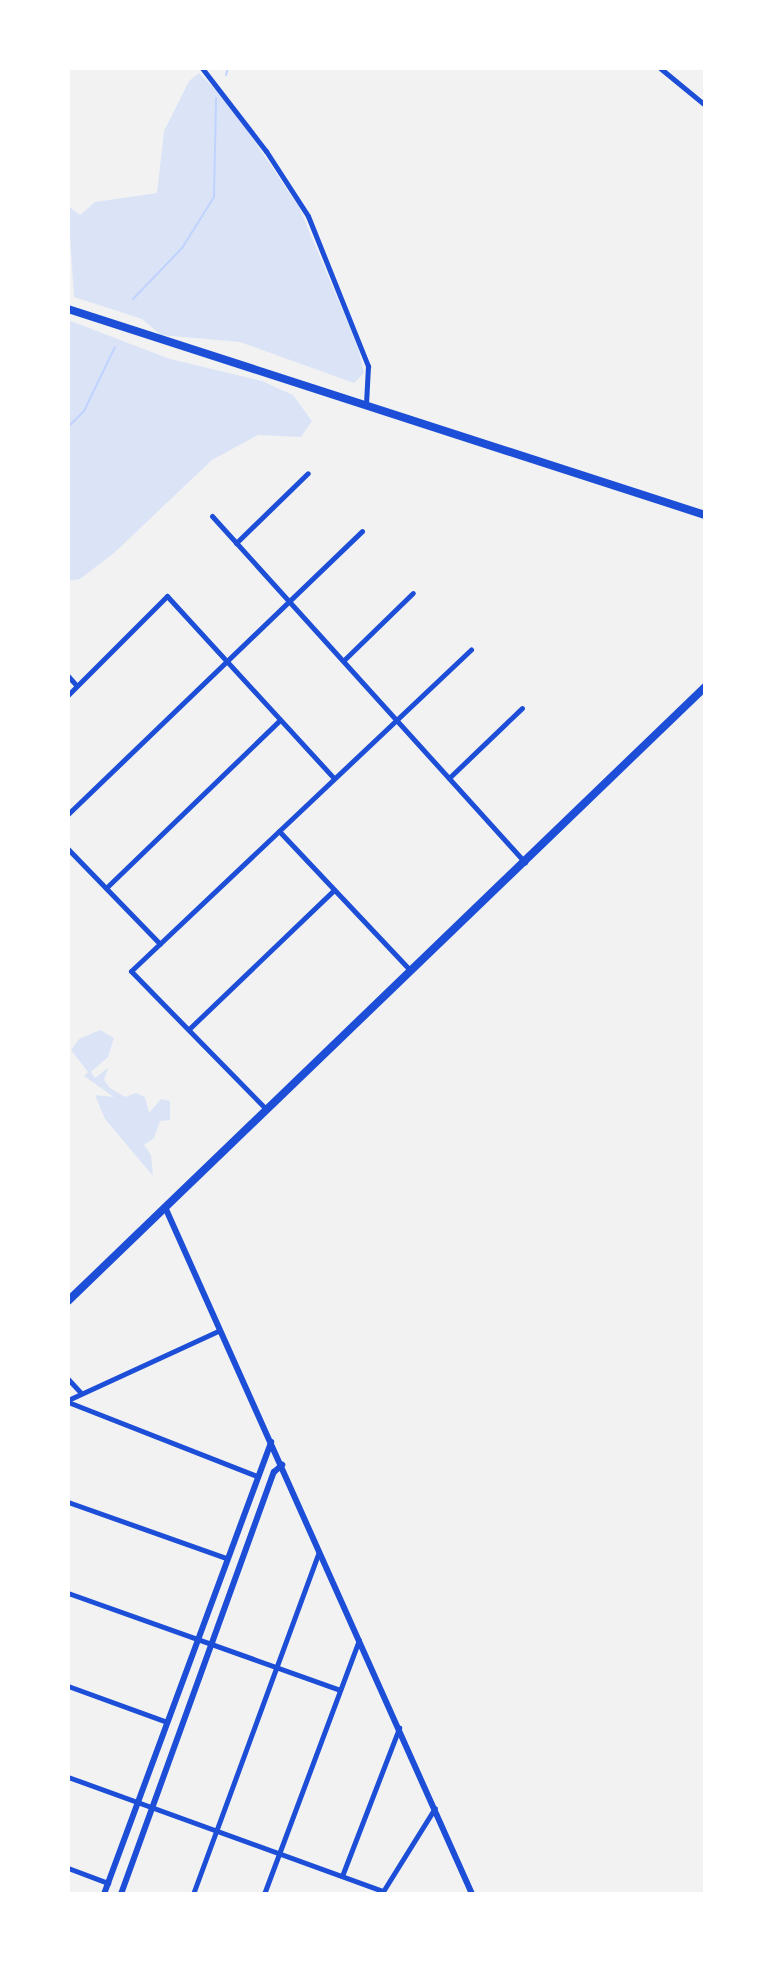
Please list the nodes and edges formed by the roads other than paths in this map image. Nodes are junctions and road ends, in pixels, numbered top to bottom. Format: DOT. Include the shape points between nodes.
graph roads {
  1 [pos="202,68"];
  2 [pos="660,68"];
  3 [pos="705,105"];
  4 [pos="68,309"];
  5 [pos="366,404"];
  6 [pos="308,473"];
  7 [pos="704,513"];
  8 [pos="212,516"];
  9 [pos="362,531"];
  10 [pos="236,543"];
  11 [pos="413,593"];
  12 [pos="289,601"];
  13 [pos="471,649"];
  14 [pos="344,660"];
  15 [pos="227,661"];
  16 [pos="68,676"];
  17 [pos="77,686"];
  18 [pos="705,687"];
  19 [pos="68,695"];
  20 [pos="522,708"];
  21 [pos="397,718"];
  22 [pos="280,720"];
  23 [pos="334,778"];
  24 [pos="449,778"];
  25 [pos="68,814"];
  26 [pos="279,831"];
  27 [pos="68,849"];
  28 [pos="525,863"];
  29 [pos="106,888"];
  30 [pos="334,890"];
  31 [pos="160,944"];
  32 [pos="410,970"];
  33 [pos="189,1029"];
  34 [pos="266,1109"];
  35 [pos="165,1207"];
  36 [pos="68,1301"];
  37 [pos="220,1330"];
  38 [pos="68,1379"];
  39 [pos="81,1393"];
  40 [pos="68,1401"];
  41 [pos="271,1442"];
  42 [pos="282,1465"];
  43 [pos="257,1476"];
  44 [pos="68,1502"];
  45 [pos="320,1551"];
  46 [pos="226,1558"];
  47 [pos="68,1593"];
  48 [pos="360,1638"];
  49 [pos="197,1639"];
  50 [pos="210,1644"];
  51 [pos="276,1668"];
  52 [pos="68,1686"];
  53 [pos="338,1689"];
  54 [pos="167,1722"];
  55 [pos="399,1728"];
  56 [pos="68,1777"];
  57 [pos="138,1801"];
  58 [pos="151,1806"];
  59 [pos="435,1808"];
  60 [pos="215,1830"];
  61 [pos="279,1852"];
  62 [pos="68,1868"];
  63 [pos="342,1876"];
  64 [pos="108,1883"];
  65 [pos="383,1893"];
  66 [pos="104,1894"];
  67 [pos="121,1894"];
  68 [pos="193,1894"];
  69 [pos="264,1894"];
  70 [pos="472,1894"];
  1 -- 5 [label="street" via="308,216 368,366"];
  2 -- 3 [label="street"];
  4 -- 5 [label="highway"];
  5 -- 7 [label="highway"];
  6 -- 10 [label="street"];
  8 -- 10 [label="street"];
  9 -- 12 [label="street"];
  10 -- 12 [label="street"];
  11 -- 14 [label="street"];
  12 -- 14 [label="street"];
  12 -- 15 [label="street"];
  13 -- 21 [label="street"];
  14 -- 21 [label="street"];
  15 -- 17 [label="street" via="167,596"];
  15 -- 22 [label="street"];
  15 -- 25 [label="street"];
  16 -- 17 [label="street"];
  17 -- 19 [label="street"];
  18 -- 28 [label="highway"];
  20 -- 24 [label="street"];
  21 -- 23 [label="street"];
  21 -- 24 [label="street"];
  22 -- 23 [label="street"];
  22 -- 29 [label="street"];
  23 -- 26 [label="street"];
  24 -- 28 [label="street"];
  26 -- 30 [label="street"];
  26 -- 31 [label="street"];
  27 -- 29 [label="street"];
  28 -- 32 [label="highway"];
  29 -- 31 [label="street"];
  30 -- 32 [label="street"];
  30 -- 33 [label="street"];
  31 -- 33 [label="street" via="131,971"];
  32 -- 34 [label="highway"];
  33 -- 34 [label="street"];
  34 -- 35 [label="highway"];
  35 -- 36 [label="highway"];
  35 -- 37 [label="street"];
  37 -- 39 [label="street"];
  37 -- 41 [label="street"];
  38 -- 39 [label="street"];
  39 -- 40 [label="street"];
  40 -- 43 [label="street"];
  41 -- 42 [label="street"];
  41 -- 43 [label="street"];
  42 -- 45 [label="street"];
  42 -- 50 [label="street" via="274,1472"];
  43 -- 46 [label="street"];
  44 -- 46 [label="street"];
  45 -- 48 [label="street"];
  45 -- 51 [label="street"];
  46 -- 49 [label="street"];
  47 -- 49 [label="street"];
  48 -- 53 [label="street"];
  48 -- 55 [label="street"];
  49 -- 50 [label="street"];
  49 -- 54 [label="street"];
  50 -- 51 [label="street"];
  50 -- 58 [label="street"];
  51 -- 53 [label="street"];
  51 -- 60 [label="street"];
  52 -- 54 [label="street"];
  53 -- 61 [label="street"];
  54 -- 57 [label="street"];
  55 -- 59 [label="street"];
  55 -- 63 [label="street"];
  56 -- 57 [label="street"];
  57 -- 58 [label="street"];
  57 -- 64 [label="street"];
  58 -- 60 [label="street"];
  58 -- 67 [label="street"];
  59 -- 65 [label="street"];
  59 -- 70 [label="street"];
  60 -- 61 [label="street"];
  60 -- 68 [label="street"];
  61 -- 63 [label="street"];
  61 -- 69 [label="street"];
  62 -- 64 [label="street"];
  63 -- 65 [label="street"];
  64 -- 66 [label="street"];
}
